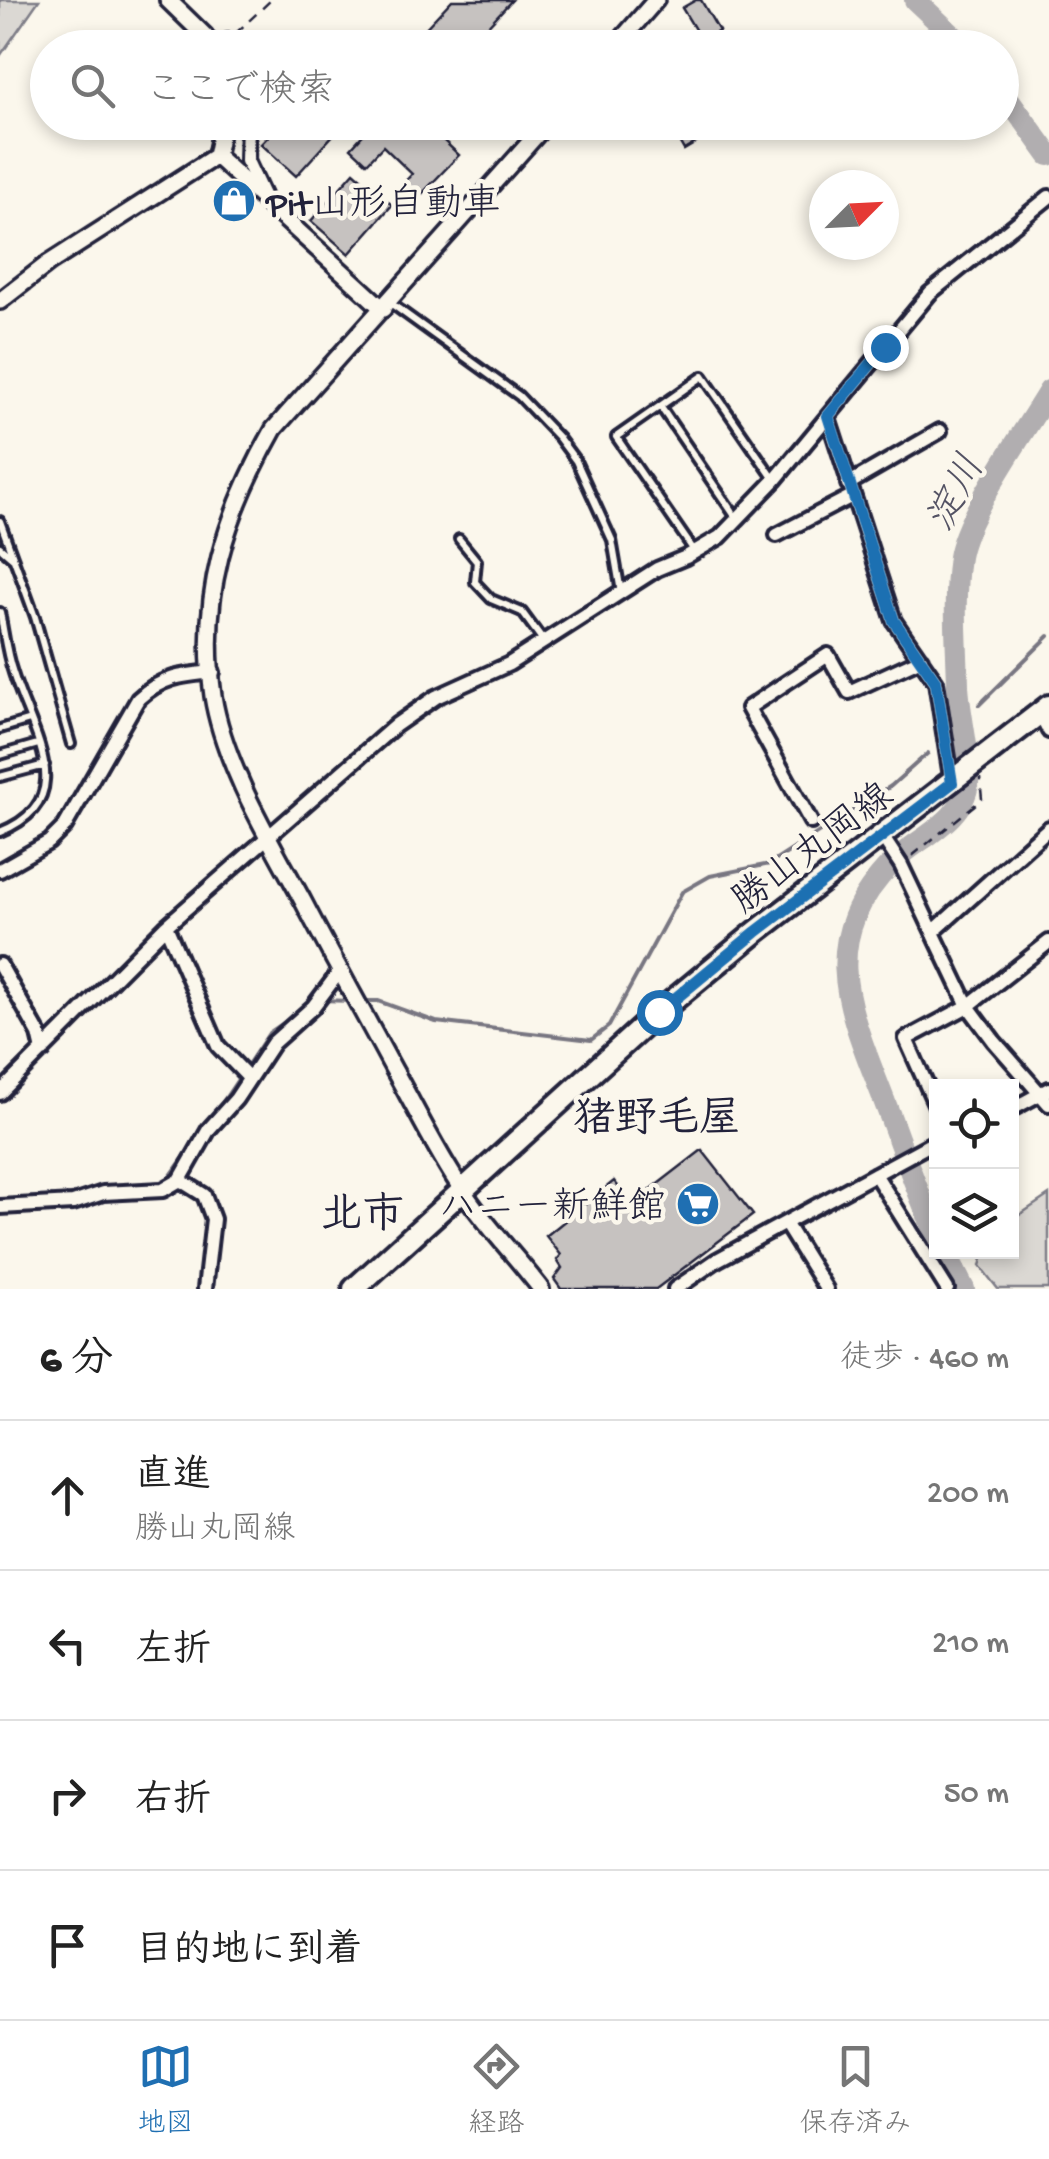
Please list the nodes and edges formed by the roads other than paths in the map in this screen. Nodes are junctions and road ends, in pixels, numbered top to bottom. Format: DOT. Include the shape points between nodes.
graph roads {
  1 [pos="168,0"];
  2 [pos="656,0"];
  3 [pos="199,30"];
  4 [pos="630,30"];
  5 [pos="220,140"];
  6 [pos="248,140"];
  7 [pos="532,140"];
  8 [pos="216,156"];
  9 [pos="1049,197"];
  10 [pos="264,198"];
  11 [pos="0,301"];
  12 [pos="386,305"];
  13 [pos="660,406"];
  14 [pos="828,416"];
  15 [pos="940,431"];
  16 [pos="775,480"];
  17 [pos="850,490"];
  18 [pos="738,520"];
  19 [pos="0,521"];
  20 [pos="777,534"];
  21 [pos="459,539"];
  22 [pos="0,547"];
  23 [pos="695,552"];
  24 [pos="14,560"];
  25 [pos="620,594"];
  26 [pos="0,613"];
  27 [pos="544,644"];
  28 [pos="921,659"];
  29 [pos="12,670"];
  30 [pos="213,672"];
  31 [pos="0,673"];
  32 [pos="1046,717"];
  33 [pos="30,720"];
  34 [pos="0,729"];
  35 [pos="38,744"];
  36 [pos="70,744"];
  37 [pos="0,755"];
  38 [pos="45,766"];
  39 [pos="0,777"];
  40 [pos="955,780"];
  41 [pos="811,822"];
  42 [pos="1049,828"];
  43 [pos="0,832"];
  44 [pos="268,834"];
  45 [pos="885,840"];
  46 [pos="0,870"];
  47 [pos="166,926"];
  48 [pos="933,932"];
  49 [pos="1049,942"];
  50 [pos="0,965"];
  51 [pos="340,971"];
  52 [pos="968,1006"];
  53 [pos="43,1051"];
  54 [pos="250,1078"];
  55 [pos="929,1090"];
  56 [pos="0,1093"];
  57 [pos="1046,1096"];
  58 [pos="1019,1106"];
  59 [pos="929,1145"];
  60 [pos="876,1174"];
  61 [pos="180,1180"];
  62 [pos="462,1190"];
  63 [pos="0,1207"];
  64 [pos="786,1224"];
  65 [pos="205,1289"];
  66 [pos="354,1289"];
  67 [pos="541,1289"];
  68 [pos="675,1289"];
  69 [pos="826,1289"];
  70 [pos="946,1289"];
  1 -- 3 [label="street"];
  2 -- 4 [label="street"];
  5 -- 8 [label="street"];
  6 -- 10 [label="street" via="247,162"];
  7 -- 12 [label="street"];
  8 -- 10 [label="street"];
  8 -- 11 [label="street"];
  9 -- 14 [label="street" via="930,293"];
  10 -- 12 [label="street"];
  12 -- 25 [label="lane" via="519,396 560,438 612,540"];
  12 -- 30 [label="street" via="274,429 243,485 212,592"];
  13 -- 16 [label="lane" via="703,376"];
  13 -- 18 [label="lane"];
  13 -- 23 [label="lane" via="616,437"];
  14 -- 16 [label="street"];
  14 -- 17 [label="street"];
  15 -- 17 [label="street"];
  16 -- 18 [label="street"];
  17 -- 20 [label="street"];
  17 -- 28 [label="street" via="894,621"];
  18 -- 23 [label="street"];
  19 -- 24 [label="lane"];
  21 -- 27 [label="lane" via="477,561 475,582 491,599 522,612"];
  22 -- 24 [label="lane"];
  23 -- 25 [label="street"];
  24 -- 36 [label="lane"];
  25 -- 27 [label="street"];
  26 -- 29 [label="lane"];
  27 -- 44 [label="street" via="436,697"];
  28 -- 40 [label="street" via="936,682"];
  28 -- 41 [label="street" via="848,692 828,655 748,708"];
  29 -- 31 [label="lane"];
  29 -- 33 [label="lane"];
  30 -- 44 [label="street" via="230,756"];
  30 -- 46 [label="street" via="166,678 138,699 64,826"];
  32 -- 40 [label="main road, 勝山丸岡線"];
  33 -- 34 [label="lane"];
  33 -- 35 [label="lane"];
  35 -- 37 [label="lane"];
  35 -- 38 [label="lane"];
  38 -- 39 [label="lane"];
  38 -- 43 [label="lane" via="38,808"];
  40 -- 45 [label="main road, 勝山丸岡線"];
  42 -- 48 [label="street"];
  44 -- 47 [label="street"];
  44 -- 51 [label="street"];
  45 -- 48 [label="street"];
  45 -- 62 [label="main road, 勝山丸岡線" via="659,1012"];
  47 -- 53 [label="street"];
  47 -- 54 [label="street" via="218,1046"];
  48 -- 52 [label="street"];
  49 -- 52 [label="street"];
  50 -- 53 [label="street"];
  51 -- 54 [label="street"];
  51 -- 62 [label="street"];
  52 -- 55 [label="street" via="906,1039"];
  52 -- 57 [label="street"];
  53 -- 56 [label="street"];
  54 -- 61 [label="street"];
  57 -- 58 [label="street"];
  59 -- 60 [label="street"];
  60 -- 64 [label="street"];
  60 -- 70 [label="street"];
  61 -- 63 [label="street" via="163,1190"];
  61 -- 65 [label="street" via="204,1195 213,1219"];
  62 -- 66 [label="main road, 勝山丸岡線"];
  62 -- 67 [label="street"];
  64 -- 68 [label="street"];
  64 -- 69 [label="street"];
}
